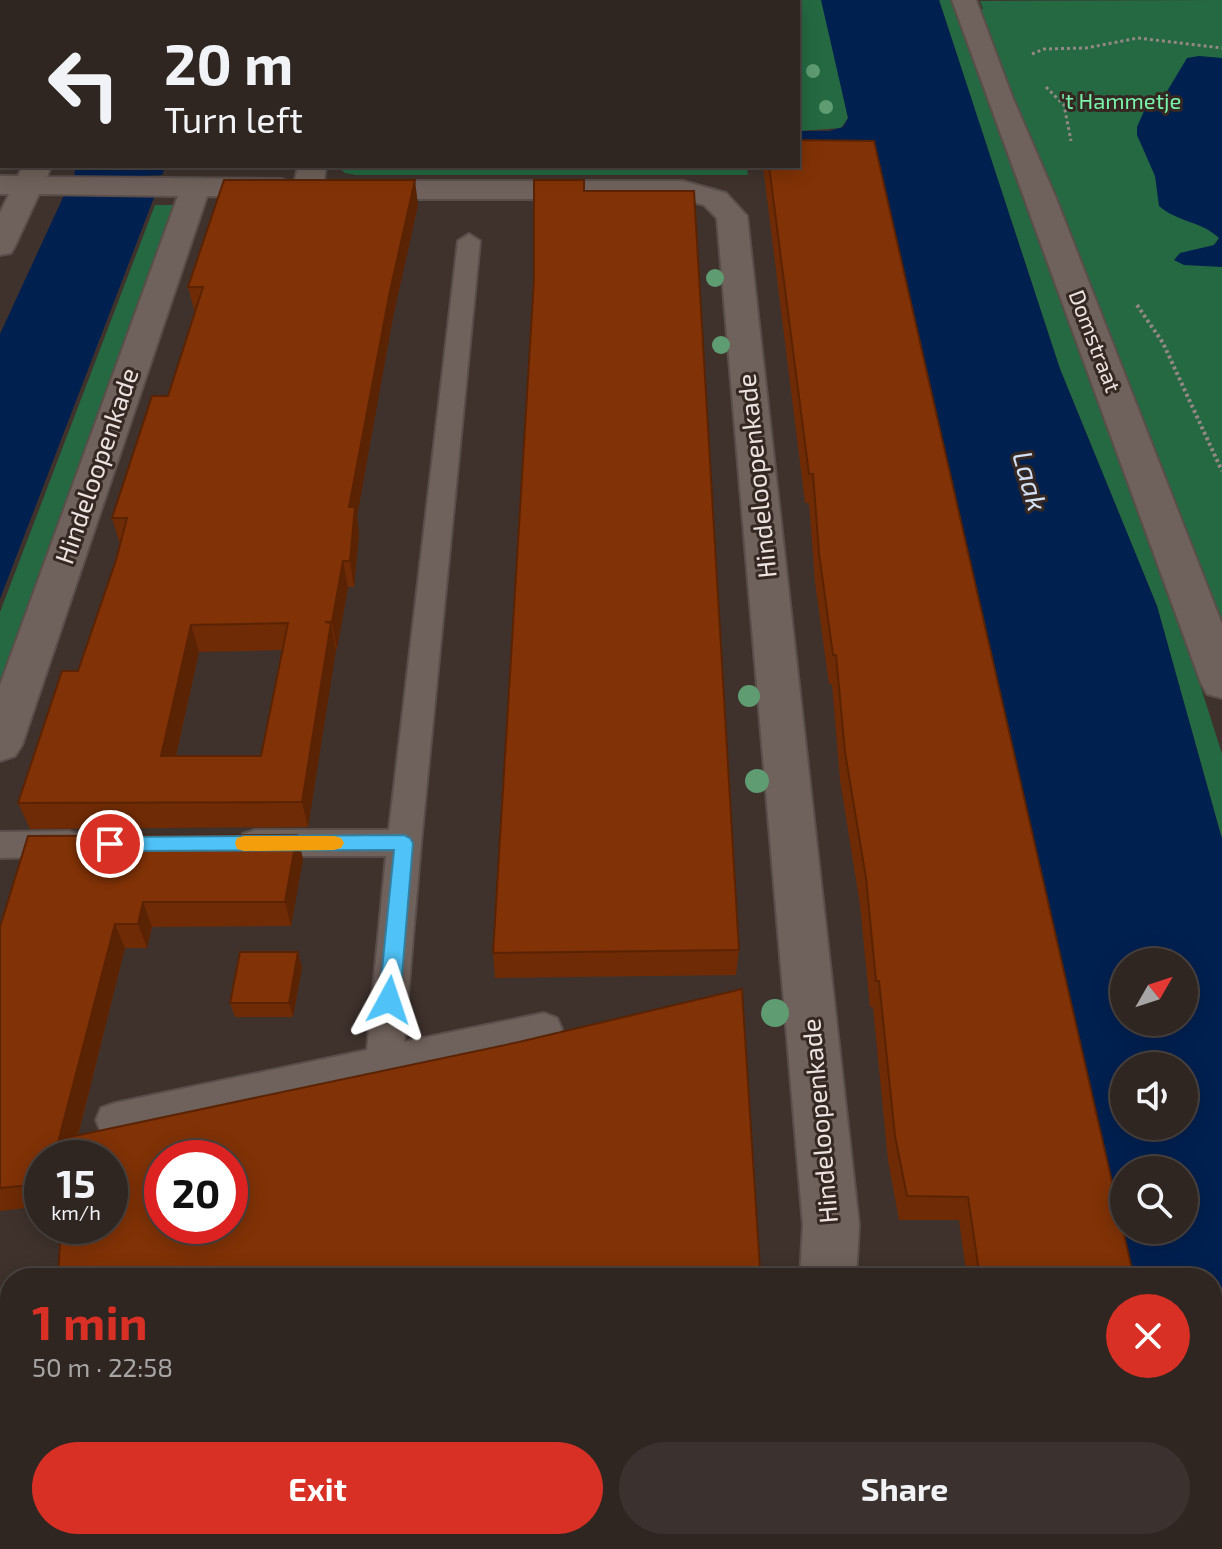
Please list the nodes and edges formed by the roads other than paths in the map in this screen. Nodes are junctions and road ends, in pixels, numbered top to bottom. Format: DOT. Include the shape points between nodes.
graph roads {
  1 [pos="964,0"];
  2 [pos="310,177"];
  3 [pos="22,179"];
  4 [pos="196,186"];
  5 [pos="469,241"];
  6 [pos="0,246"];
  7 [pos="1222,683"];
  8 [pos="0,745"];
  9 [pos="404,843"];
  10 [pos="95,844"];
  11 [pos="218,844"];
  12 [pos="0,845"];
  13 [pos="544,1029"];
  14 [pos="384,1063"];
  15 [pos="115,1120"];
  16 [pos="829,1268"];
  1 -- 7 [label="street, Domstraat"];
  2 -- 4 [label="street, Hindeloopenkade"];
  2 -- 16 [label="street, Hindeloopenkade" via="474,198 683,190 715,199 732,216 831,1225"];
  3 -- 4 [label="street, Hindeloopenkade"];
  3 -- 6 [label="street"];
  4 -- 8 [label="street, Hindeloopenkade"];
  5 -- 9 [label="lane"];
  9 -- 11 [label="lane"];
  9 -- 14 [label="lane"];
  10 -- 12 [label="lane"];
  13 -- 14 [label="lane"];
  14 -- 15 [label="lane"];
}
